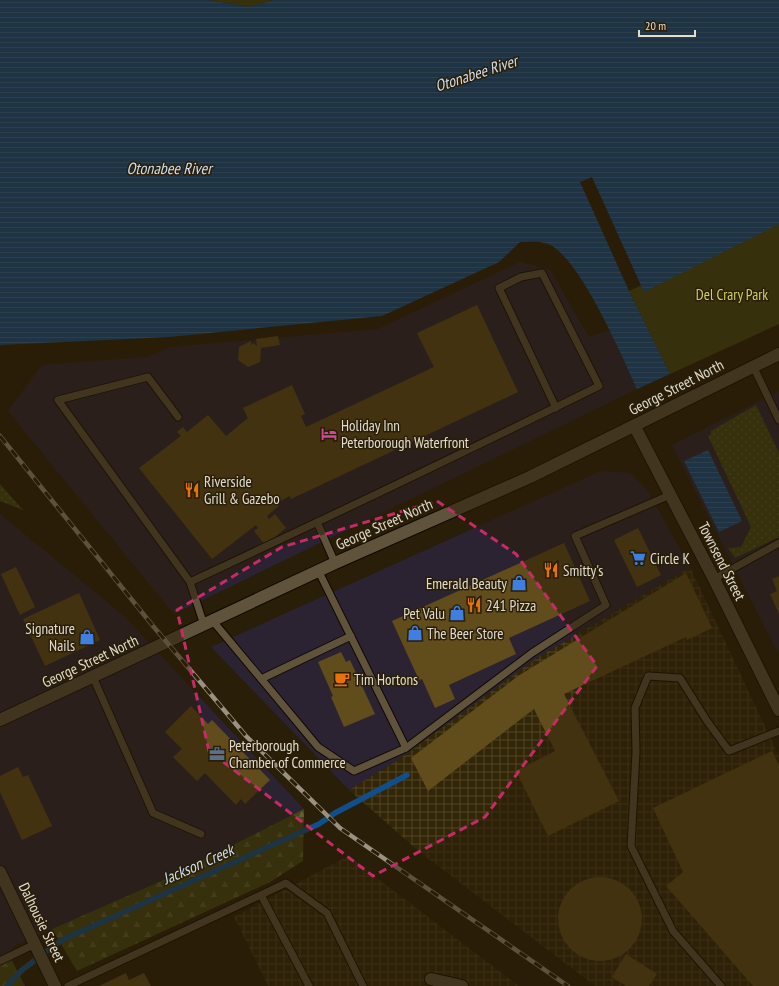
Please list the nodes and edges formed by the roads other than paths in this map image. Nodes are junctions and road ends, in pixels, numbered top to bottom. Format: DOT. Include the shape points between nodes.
graph roads {
  1 [pos="779,354"];
  2 [pos="753,366"];
  3 [pos="556,408"];
  4 [pos="178,417"];
  5 [pos="779,420"];
  6 [pos="634,427"];
  7 [pos="670,496"];
  8 [pos="317,522"];
  9 [pos="779,543"];
  10 [pos="335,563"];
  11 [pos="318,570"];
  12 [pos="714,579"];
  13 [pos="190,582"];
  14 [pos="208,622"];
  15 [pos="351,636"];
  16 [pos="93,677"];
  17 [pos="261,679"];
  18 [pos="779,710"];
  19 [pos="0,720"];
  20 [pos="779,731"];
  21 [pos="406,748"];
  22 [pos="202,834"];
  23 [pos="0,872"];
  24 [pos="261,895"];
  25 [pos="33,941"];
  26 [pos="0,961"];
  27 [pos="431,980"];
  28 [pos="55,986"];
  29 [pos="68,986"];
  30 [pos="309,986"];
  31 [pos="363,986"];
  32 [pos="462,986"];
  33 [pos="721,986"];
  1 -- 2 [label="main road, George Street North"];
  2 -- 5 [label="lane"];
  2 -- 6 [label="main road, George Street North"];
  3 -- 3 [label="lane" via="599,386 542,273 521,277 499,288"];
  3 -- 8 [label="lane"];
  4 -- 13 [label="lane" via="148,377 58,400"];
  6 -- 7 [label="main road, Townsend Street"];
  6 -- 10 [label="main road, George Street North" via="530,477"];
  7 -- 12 [label="main road, Townsend Street"];
  7 -- 21 [label="lane" via="575,536 606,606 532,653"];
  8 -- 10 [label="lane"];
  8 -- 13 [label="lane"];
  9 -- 12 [label="lane"];
  10 -- 11 [label="main road, George Street North"];
  11 -- 14 [label="main road, George Street North"];
  11 -- 15 [label="lane"];
  12 -- 18 [label="main road, Townsend Street"];
  13 -- 14 [label="lane"];
  14 -- 16 [label="main road, George Street North"];
  14 -- 17 [label="lane"];
  15 -- 17 [label="lane"];
  15 -- 21 [label="lane"];
  16 -- 19 [label="main road, George Street North"];
  16 -- 22 [label="lane" via="153,813"];
  17 -- 21 [label="lane" via="318,747 354,771"];
  20 -- 33 [label="lane" via="728,751 680,678 648,676 635,708 636,752 631,846 673,931"];
  23 -- 25 [label="main road, Dalhousie Street"];
  24 -- 29 [label="lane"];
  24 -- 30 [label="lane"];
  24 -- 31 [label="lane" via="286,884 327,913"];
  25 -- 26 [label="lane"];
  25 -- 28 [label="main road, Dalhousie Street"];
  27 -- 32 [label="main road"];
}
